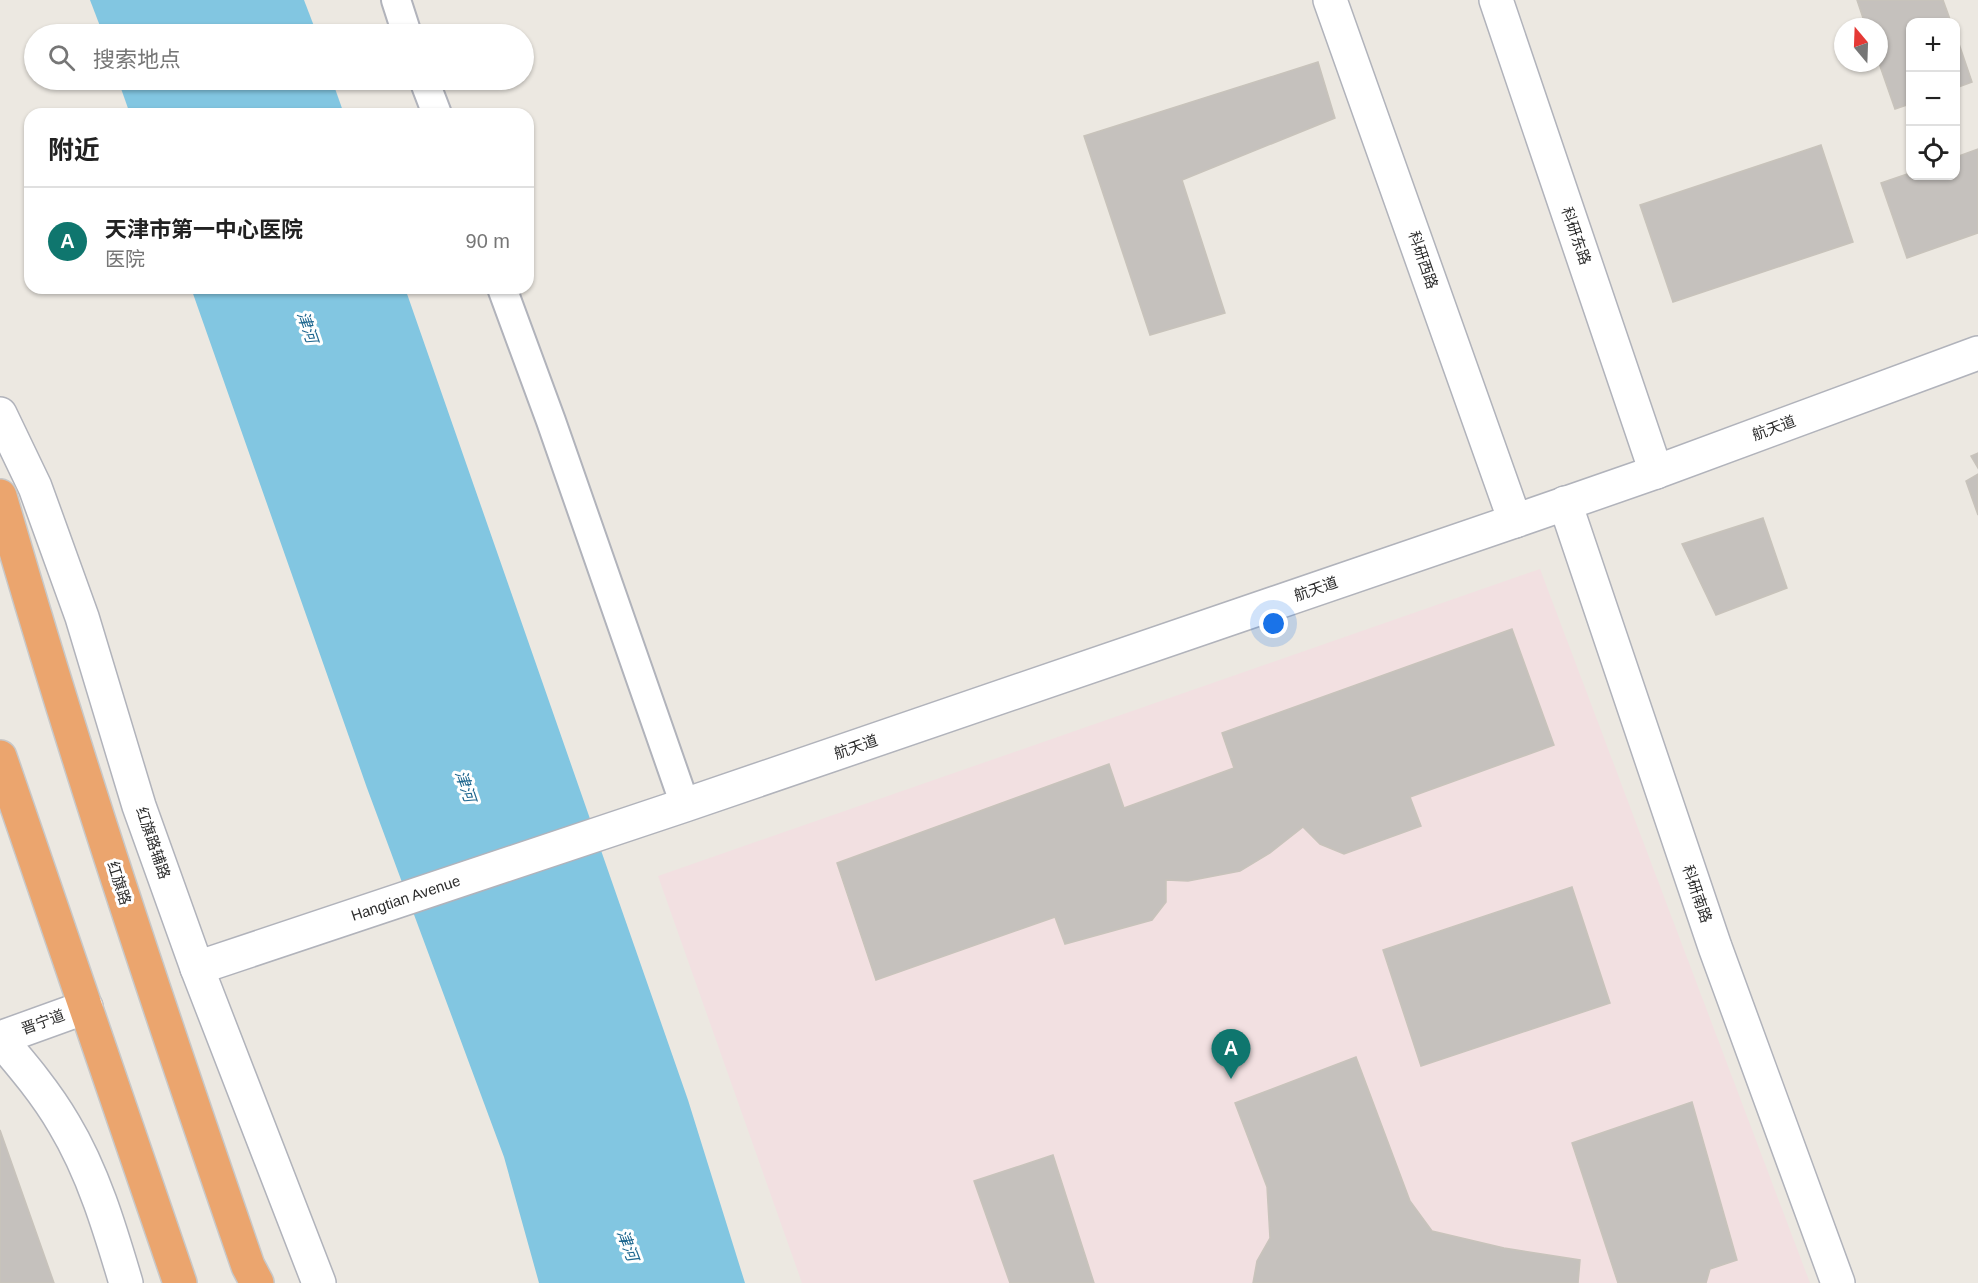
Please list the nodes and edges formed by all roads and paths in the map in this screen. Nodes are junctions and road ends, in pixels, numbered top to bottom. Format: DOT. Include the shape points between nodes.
graph roads {
  1 [pos="396,0"];
  2 [pos="1330,0"];
  3 [pos="1496,0"];
  4 [pos="404,24"];
  5 [pos="428,90"];
  6 [pos="435,108"];
  7 [pos="504,294"];
  8 [pos="1978,353"];
  9 [pos="0,414"];
  10 [pos="1656,472"];
  11 [pos="0,496"];
  12 [pos="1565,503"];
  13 [pos="1515,521"];
  14 [pos="0,757"];
  15 [pos="685,805"];
  16 [pos="616,828"];
  17 [pos="197,968"];
  18 [pos="86,1006"];
  19 [pos="0,1039"];
  20 [pos="253,1275"];
  21 [pos="316,1276"];
  22 [pos="126,1283"];
  23 [pos="180,1283"];
  24 [pos="1838,1283"];
  1 -- 4 [label="street"];
  2 -- 13 [label="street, 科研西路"];
  3 -- 10 [label="street, 科研东路"];
  5 -- 6 [label="street"];
  7 -- 15 [label="street"];
  8 -- 10 [label="street, 航天道"];
  9 -- 17 [label="street, 红旗路辅路" via="35,488 82,617 139,806"];
  10 -- 12 [label="street, 航天道"];
  11 -- 20 [label="highway, 红旗路" via="151,983"];
  12 -- 13 [label="street, 航天道"];
  12 -- 24 [label="street, 科研南路" via="1715,947"];
  13 -- 15 [label="street, 航天道"];
  14 -- 18 [label="highway"];
  15 -- 16 [label="street, 航天道"];
  16 -- 17 [label="street, Hangtian Avenue"];
  17 -- 21 [label="street, 红旗路辅路"];
  18 -- 19 [label="street, 晋宁道"];
  18 -- 23 [label="highway"];
  19 -- 22 [label="street" via="65,1124 84,1163"];
}
